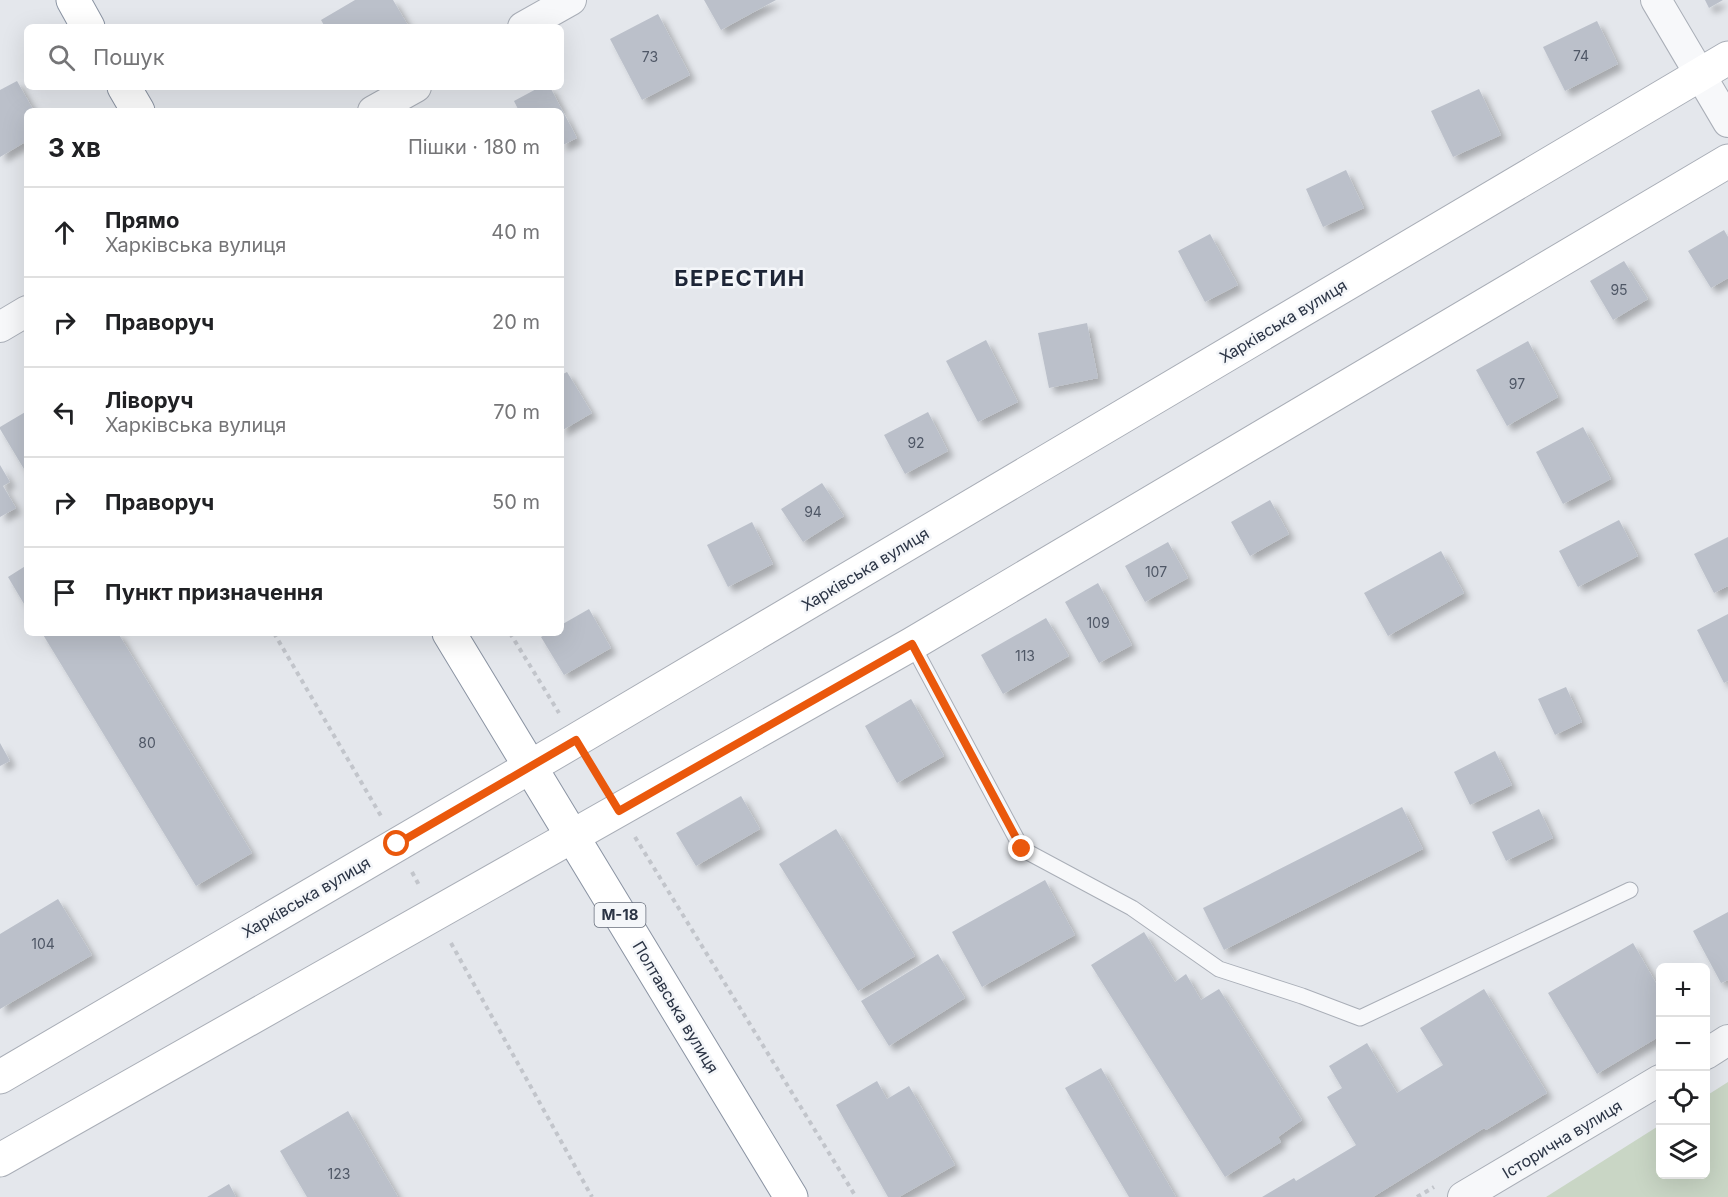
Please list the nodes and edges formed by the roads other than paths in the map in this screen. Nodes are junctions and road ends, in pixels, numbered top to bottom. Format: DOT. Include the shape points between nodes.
graph roads {
  1 [pos="72,0"];
  2 [pos="571,0"];
  3 [pos="1656,0"];
  4 [pos="86,24"];
  5 [pos="528,24"];
  6 [pos="1728,58"];
  7 [pos="1700,74"];
  8 [pos="126,90"];
  9 [pos="411,90"];
  10 [pos="136,108"];
  11 [pos="378,108"];
  12 [pos="1728,122"];
  13 [pos="1728,161"];
  14 [pos="24,312"];
  15 [pos="0,327"];
  16 [pos="451,636"];
  17 [pos="912,644"];
  18 [pos="529,767"];
  19 [pos="573,836"];
  20 [pos="1630,890"];
  21 [pos="1728,1040"];
  22 [pos="1710,1051"];
  23 [pos="0,1077"];
  24 [pos="1656,1082"];
  25 [pos="0,1160"];
  26 [pos="791,1197"];
  27 [pos="1462,1197"];
  1 -- 4 [label="main road"];
  2 -- 5 [label="street"];
  3 -- 7 [label="street"];
  6 -- 7 [label="main road, Харківська вулиця"];
  7 -- 12 [label="street"];
  7 -- 18 [label="main road, Харківська вулиця"];
  8 -- 10 [label="main road"];
  9 -- 11 [label="street"];
  13 -- 17 [label="main road"];
  14 -- 15 [label="street"];
  16 -- 18 [label="main road, Полтавська вулиця / М-18"];
  17 -- 19 [label="main road"];
  17 -- 20 [label="lane" via="1022,849 1132,908 1219,969 1360,1018"];
  18 -- 19 [label="main road, Полтавська вулиця / М-18"];
  18 -- 23 [label="main road, Харківська вулиця"];
  19 -- 25 [label="main road"];
  19 -- 26 [label="main road, Полтавська вулиця / М-18"];
  21 -- 22 [label="street"];
  24 -- 27 [label="street, Історична вулиця"];
}
